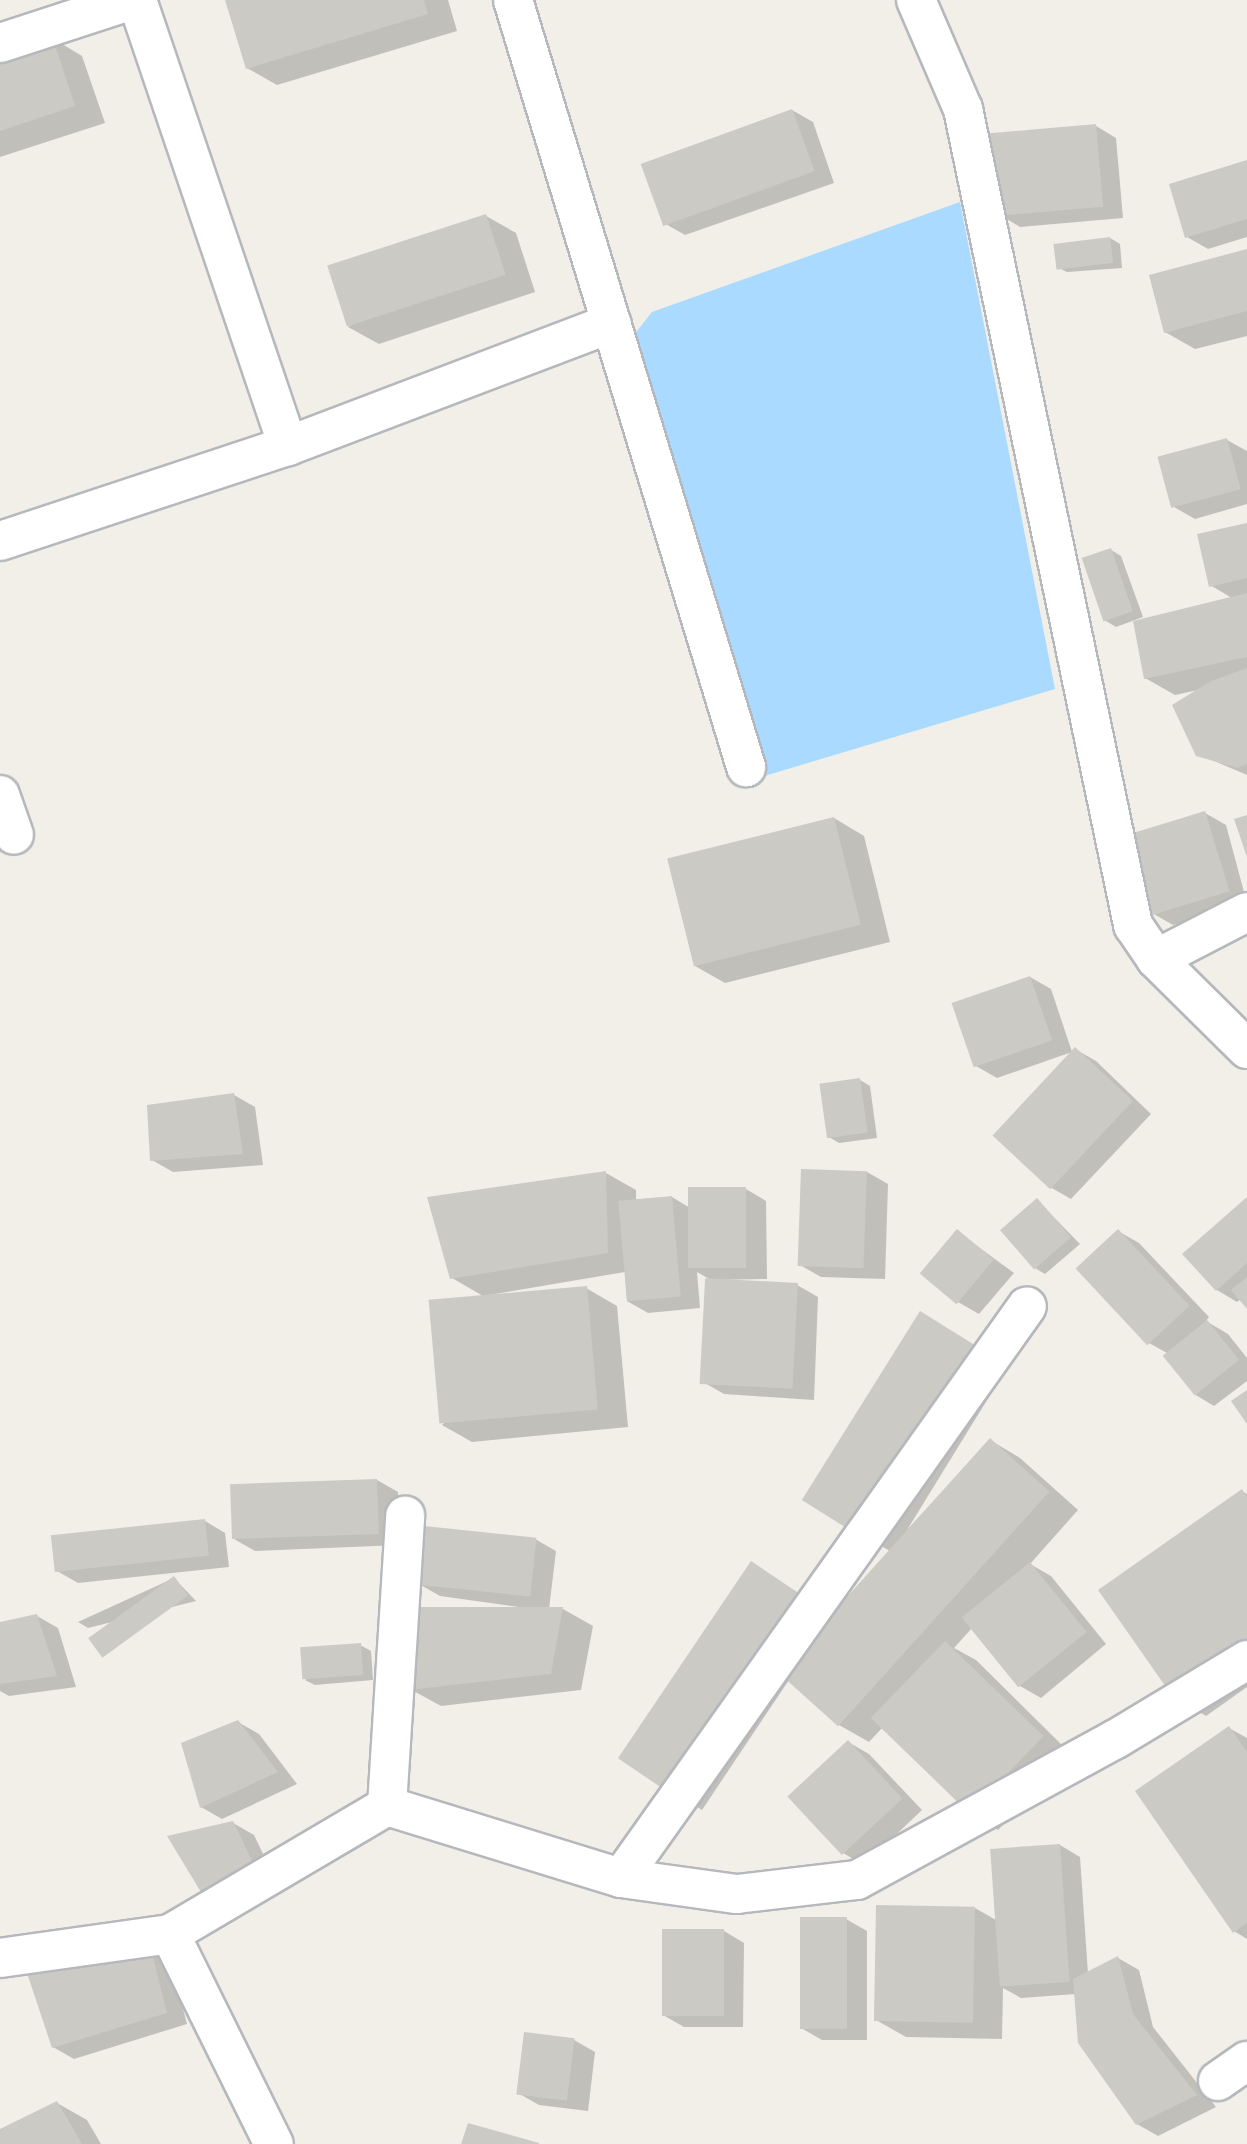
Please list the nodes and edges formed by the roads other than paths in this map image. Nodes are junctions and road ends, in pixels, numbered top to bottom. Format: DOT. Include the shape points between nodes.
graph roads {
  1 [pos="134,0"];
  2 [pos="513,0"];
  3 [pos="916,0"];
  4 [pos="0,43"];
  5 [pos="611,323"];
  6 [pos="288,446"];
  7 [pos="0,541"];
  8 [pos="746,766"];
  9 [pos="0,795"];
  10 [pos="14,835"];
  11 [pos="1247,912"];
  12 [pos="1156,959"];
  13 [pos="1247,1049"];
  14 [pos="1027,1306"];
  15 [pos="405,1516"];
  16 [pos="1247,1660"];
  17 [pos="387,1806"];
  18 [pos="621,1878"];
  19 [pos="170,1934"];
  20 [pos="0,1958"];
  21 [pos="274,2144"];
  1 -- 4 [label="street"];
  1 -- 6 [label="street"];
  2 -- 5 [label="street"];
  3 -- 12 [label="street" via="963,109 1133,925"];
  5 -- 6 [label="street"];
  5 -- 8 [label="street"];
  6 -- 7 [label="street"];
  9 -- 10 [label="street"];
  11 -- 12 [label="street"];
  12 -- 13 [label="street"];
  14 -- 18 [label="street"];
  15 -- 17 [label="street"];
  16 -- 18 [label="street" via="1116,1739 857,1880 737,1894"];
  17 -- 18 [label="street"];
  17 -- 19 [label="street"];
  19 -- 20 [label="street"];
  19 -- 21 [label="street"];
}
